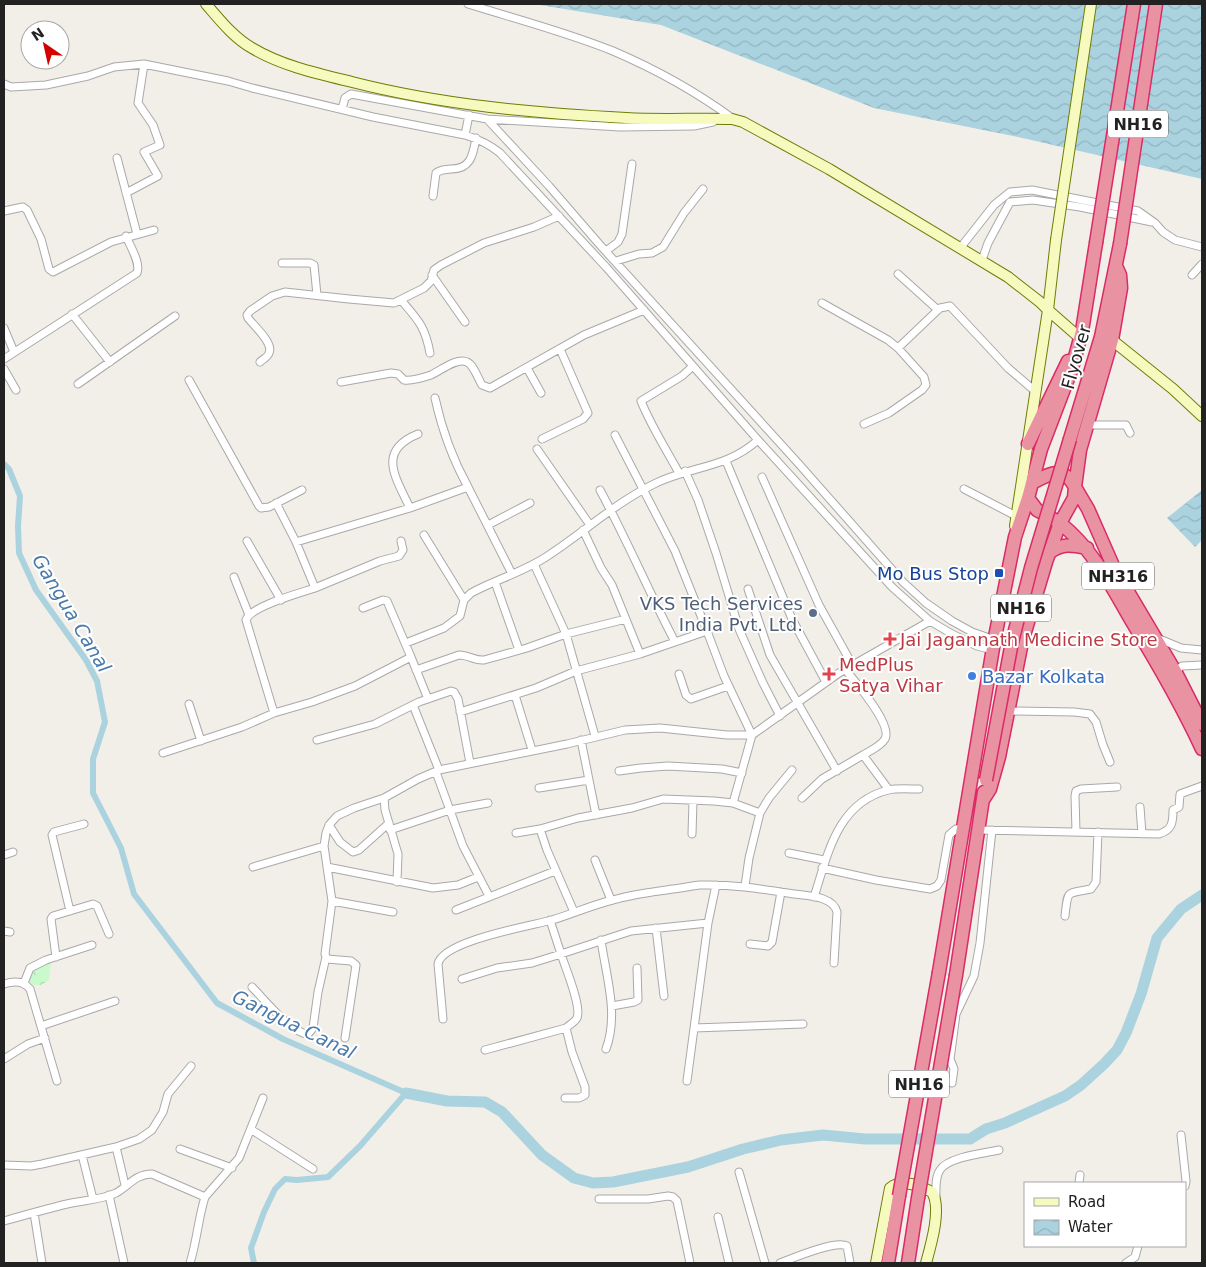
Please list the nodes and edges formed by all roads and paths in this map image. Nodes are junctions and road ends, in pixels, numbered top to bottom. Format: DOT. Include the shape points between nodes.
graph roads {
  1 [pos="206,4"];
  2 [pos="468,4"];
  3 [pos="1091,4"];
  4 [pos="1134,4"];
  5 [pos="1156,4"];
  6 [pos="144,64"];
  7 [pos="4,84"];
  8 [pos="343,104"];
  9 [pos="469,115"];
  10 [pos="487,119"];
  11 [pos="729,119"];
  12 [pos="465,135"];
  13 [pos="476,138"];
  14 [pos="117,158"];
  15 [pos="632,164"];
  16 [pos="703,189"];
  17 [pos="126,193"];
  18 [pos="433,196"];
  19 [pos="4,211"];
  20 [pos="559,216"];
  21 [pos="1155,223"];
  22 [pos="154,230"];
  23 [pos="137,234"];
  24 [pos="126,236"];
  25 [pos="961,247"];
  26 [pos="1202,247"];
  27 [pos="606,251"];
  28 [pos="982,260"];
  29 [pos="616,261"];
  30 [pos="282,263"];
  31 [pos="1202,264"];
  32 [pos="1116,266"];
  33 [pos="898,274"];
  34 [pos="432,275"];
  35 [pos="1192,275"];
  36 [pos="629,276"];
  37 [pos="620,283"];
  38 [pos="317,295"];
  39 [pos="401,300"];
  40 [pos="822,304"];
  41 [pos="644,310"];
  42 [pos="938,310"];
  43 [pos="1048,310"];
  44 [pos="72,314"];
  45 [pos="175,316"];
  46 [pos="465,322"];
  47 [pos="4,328"];
  48 [pos="1112,340"];
  49 [pos="1079,343"];
  50 [pos="898,348"];
  51 [pos="560,349"];
  52 [pos="14,352"];
  53 [pos="430,353"];
  54 [pos="4,359"];
  55 [pos="110,362"];
  56 [pos="260,362"];
  57 [pos="693,366"];
  58 [pos="527,368"];
  59 [pos="4,369"];
  60 [pos="189,380"];
  61 [pos="341,382"];
  62 [pos="78,384"];
  63 [pos="16,390"];
  64 [pos="1035,391"];
  65 [pos="542,393"];
  66 [pos="435,398"];
  67 [pos="1202,416"];
  68 [pos="864,424"];
  69 [pos="1086,426"];
  70 [pos="1130,433"];
  71 [pos="418,434"];
  72 [pos="615,435"];
  73 [pos="542,438"];
  74 [pos="758,440"];
  75 [pos="1028,444"];
  76 [pos="537,450"];
  77 [pos="726,461"];
  78 [pos="1077,468"];
  79 [pos="682,472"];
  80 [pos="762,477"];
  81 [pos="1032,483"];
  82 [pos="468,487"];
  83 [pos="1075,487"];
  84 [pos="964,489"];
  85 [pos="302,490"];
  86 [pos="600,490"];
  87 [pos="643,490"];
  88 [pos="1028,498"];
  89 [pos="1084,502"];
  90 [pos="276,503"];
  91 [pos="530,503"];
  92 [pos="410,508"];
  93 [pos="611,510"];
  94 [pos="1016,516"];
  95 [pos="1060,523"];
  96 [pos="488,525"];
  97 [pos="590,525"];
  98 [pos="583,530"];
  99 [pos="424,535"];
  100 [pos="1015,537"];
  101 [pos="247,541"];
  102 [pos="401,541"];
  103 [pos="296,542"];
  104 [pos="1087,548"];
  105 [pos="1050,552"];
  106 [pos="534,564"];
  107 [pos="512,574"];
  108 [pos="234,577"];
  109 [pos="495,582"];
  110 [pos="315,588"];
  111 [pos="748,589"];
  112 [pos="281,600"];
  113 [pos="464,600"];
  114 [pos="363,608"];
  115 [pos="249,615"];
  116 [pos="626,619"];
  117 [pos="930,622"];
  118 [pos="707,632"];
  119 [pos="566,634"];
  120 [pos="676,642"];
  121 [pos="406,643"];
  122 [pos="1154,643"];
  123 [pos="994,645"];
  124 [pos="519,650"];
  125 [pos="1202,650"];
  126 [pos="640,654"];
  127 [pos="411,657"];
  128 [pos="1202,665"];
  129 [pos="852,666"];
  130 [pos="1173,668"];
  131 [pos="416,670"];
  132 [pos="845,670"];
  133 [pos="576,671"];
  134 [pos="679,674"];
  135 [pos="826,682"];
  136 [pos="728,686"];
  137 [pos="514,695"];
  138 [pos="428,699"];
  139 [pos="798,702"];
  140 [pos="190,704"];
  141 [pos="413,705"];
  142 [pos="1008,711"];
  143 [pos="274,712"];
  144 [pos="460,712"];
  145 [pos="780,716"];
  146 [pos="1202,724"];
  147 [pos="752,735"];
  148 [pos="595,736"];
  149 [pos="317,740"];
  150 [pos="581,740"];
  151 [pos="201,741"];
  152 [pos="1202,749"];
  153 [pos="532,750"];
  154 [pos="162,753"];
  155 [pos="863,755"];
  156 [pos="1110,762"];
  157 [pos="470,763"];
  158 [pos="792,770"];
  159 [pos="438,771"];
  160 [pos="619,771"];
  161 [pos="837,771"];
  162 [pos="742,773"];
  163 [pos="589,780"];
  164 [pos="1202,786"];
  165 [pos="1118,787"];
  166 [pos="540,788"];
  167 [pos="919,789"];
  168 [pos="889,790"];
  169 [pos="384,798"];
  170 [pos="802,798"];
  171 [pos="983,800"];
  172 [pos="693,801"];
  173 [pos="488,803"];
  174 [pos="734,803"];
  175 [pos="1140,806"];
  176 [pos="450,810"];
  177 [pos="760,813"];
  178 [pos="596,815"];
  179 [pos="84,824"];
  180 [pos="329,825"];
  181 [pos="390,826"];
  182 [pos="540,828"];
  183 [pos="1076,832"];
  184 [pos="1098,832"];
  185 [pos="516,833"];
  186 [pos="956,833"];
  187 [pos="986,833"];
  188 [pos="692,834"];
  189 [pos="1142,834"];
  190 [pos="324,846"];
  191 [pos="12,852"];
  192 [pos="788,852"];
  193 [pos="4,855"];
  194 [pos="595,860"];
  195 [pos="823,864"];
  196 [pos="253,867"];
  197 [pos="327,867"];
  198 [pos="555,871"];
  199 [pos="478,877"];
  200 [pos="397,882"];
  201 [pos="716,885"];
  202 [pos="745,886"];
  203 [pos="781,892"];
  204 [pos="489,896"];
  205 [pos="814,897"];
  206 [pos="611,900"];
  207 [pos="332,901"];
  208 [pos="456,910"];
  209 [pos="70,911"];
  210 [pos="393,912"];
  211 [pos="574,912"];
  212 [pos="1066,916"];
  213 [pos="550,920"];
  214 [pos="708,924"];
  215 [pos="656,928"];
  216 [pos="109,934"];
  217 [pos="601,940"];
  218 [pos="750,944"];
  219 [pos="92,945"];
  220 [pos="561,954"];
  221 [pos="56,957"];
  222 [pos="326,957"];
  223 [pos="834,963"];
  224 [pos="637,968"];
  225 [pos="462,979"];
  226 [pos="24,983"];
  227 [pos="4,984"];
  228 [pos="252,987"];
  229 [pos="664,996"];
  230 [pos="115,1001"];
  231 [pos="612,1006"];
  232 [pos="443,1019"];
  233 [pos="804,1024"];
  234 [pos="41,1026"];
  235 [pos="566,1028"];
  236 [pos="694,1028"];
  237 [pos="45,1038"];
  238 [pos="345,1038"];
  239 [pos="606,1049"];
  240 [pos="485,1050"];
  241 [pos="4,1059"];
  242 [pos="191,1066"];
  243 [pos="57,1081"];
  244 [pos="687,1081"];
  245 [pos="952,1083"];
  246 [pos="263,1098"];
  247 [pos="565,1098"];
  248 [pos="252,1130"];
  249 [pos="1181,1135"];
  250 [pos="116,1147"];
  251 [pos="180,1149"];
  252 [pos="999,1150"];
  253 [pos="82,1155"];
  254 [pos="4,1165"];
  255 [pos="232,1168"];
  256 [pos="313,1169"];
  257 [pos="739,1172"];
  258 [pos="1080,1175"];
  259 [pos="1079,1182"];
  260 [pos="1186,1182"];
  261 [pos="125,1185"];
  262 [pos="109,1195"];
  263 [pos="204,1197"];
  264 [pos="936,1198"];
  265 [pos="93,1199"];
  266 [pos="599,1200"];
  267 [pos="34,1213"];
  268 [pos="718,1217"];
  269 [pos="4,1221"];
  270 [pos="1138,1247"];
  271 [pos="42,1263"];
  272 [pos="124,1263"];
  273 [pos="190,1263"];
  274 [pos="690,1263"];
  275 [pos="729,1263"];
  276 [pos="764,1263"];
  277 [pos="780,1263"];
  278 [pos="850,1263"];
  279 [pos="876,1263"];
  280 [pos="888,1263"];
  281 [pos="908,1263"];
  282 [pos="926,1263"];
  283 [pos="1126,1263"];
  1 -- 11 [label="street" via="230,31 260,52 304,69 375,88 479,107 628,118"];
  2 -- 11 [label="street" via="613,52 705,98"];
  3 -- 43 [label="street, bridge"];
  4 -- 49 [label="highway, NH16, bridge"];
  5 -- 32 [label="highway, NH16, bridge"];
  6 -- 7 [label="street" via="114,67 46,85 11,87"];
  6 -- 8 [label="street"];
  6 -- 17 [label="street" via="138,103 153,125 160,145 144,152 158,176"];
  8 -- 9 [label="street" via="349,94 356,94"];
  8 -- 12 [label="street" via="390,121"];
  9 -- 10 [label="street"];
  9 -- 12 [label="street"];
  10 -- 11 [label="street" via="658,127 694,126"];
  10 -- 27 [label="street"];
  11 -- 25 [label="street" via="743,122 814,160"];
  12 -- 13 [label="street"];
  13 -- 18 [label="street" via="466,166 441,169 436,173"];
  13 -- 20 [label="street" via="500,153"];
  14 -- 17 [label="street"];
  15 -- 27 [label="street" via="622,234 618,242"];
  16 -- 29 [label="street" via="663,247 652,253"];
  17 -- 23 [label="street"];
  19 -- 24 [label="street" via="23,207 27,210 41,239 49,270 53,272"];
  20 -- 34 [label="street" via="476,247 441,265"];
  20 -- 37 [label="street"];
  21 -- 25 [label="street" via="1138,211 1032,190 1010,192 994,206"];
  21 -- 26 [label="street" via="1175,240"];
  21 -- 28 [label="street" via="1033,200 1010,202"];
  22 -- 23 [label="street"];
  23 -- 24 [label="street"];
  24 -- 44 [label="street" via="138,264 137,273"];
  25 -- 28 [label="street"];
  27 -- 29 [label="street"];
  28 -- 43 [label="street"];
  29 -- 36 [label="street"];
  30 -- 38 [label="street" via="310,263 314,266"];
  31 -- 35 [label="street"];
  32 -- 48 [label="highway" via="1121,288"];
  32 -- 171 [label="highway, Flyover / NH16, bridge" via="1101,337 1012,642"];
  33 -- 42 [label="street"];
  34 -- 39 [label="street" via="424,288"];
  34 -- 46 [label="street"];
  36 -- 37 [label="street"];
  36 -- 123 [label="street" via="903,582 926,603"];
  37 -- 41 [label="street"];
  38 -- 39 [label="street" via="389,303"];
  38 -- 56 [label="street" via="282,292 248,313 248,318 270,348"];
  39 -- 53 [label="street" via="423,326"];
  40 -- 50 [label="street"];
  41 -- 51 [label="street" via="584,335"];
  41 -- 57 [label="street"];
  42 -- 50 [label="street"];
  42 -- 64 [label="street" via="947,306 953,308 1008,368"];
  43 -- 49 [label="street"];
  43 -- 64 [label="street"];
  44 -- 52 [label="street"];
  44 -- 55 [label="street"];
  45 -- 55 [label="street"];
  47 -- 52 [label="street"];
  48 -- 67 [label="street"];
  48 -- 69 [label="highway"];
  49 -- 75 [label="highway" via="1065,364"];
  49 -- 81 [label="highway, NH16"];
  50 -- 68 [label="street" via="924,377 926,385 889,413"];
  51 -- 58 [label="street"];
  51 -- 73 [label="street" via="588,413 583,419"];
  52 -- 54 [label="street"];
  55 -- 62 [label="street"];
  57 -- 74 [label="street"];
  57 -- 79 [label="street" via="641,401 649,421"];
  58 -- 61 [label="street" via="490,388 482,385 468,362 462,361 430,375 408,380 391,373"];
  58 -- 65 [label="street"];
  59 -- 63 [label="street"];
  60 -- 90 [label="street" via="256,503 261,508"];
  64 -- 75 [label="street"];
  66 -- 82 [label="street" via="452,457"];
  69 -- 70 [label="street" via="1126,425"];
  69 -- 78 [label="highway"];
  71 -- 92 [label="street" via="401,444 391,462"];
  72 -- 87 [label="street"];
  74 -- 77 [label="street"];
  74 -- 117 [label="street" via="892,587"];
  75 -- 94 [label="street"];
  76 -- 97 [label="street"];
  77 -- 79 [label="street"];
  77 -- 135 [label="street" via="792,619"];
  78 -- 83 [label="highway"];
  78 -- 89 [label="highway"];
  79 -- 87 [label="street"];
  79 -- 145 [label="street" via="698,500 739,629"];
  80 -- 129 [label="street" via="818,605"];
  81 -- 83 [label="highway" via="1058,472 1069,477"];
  81 -- 88 [label="highway, NH16"];
  82 -- 92 [label="street"];
  82 -- 96 [label="street"];
  83 -- 89 [label="highway, NH316"];
  83 -- 95 [label="highway" via="1074,498"];
  84 -- 94 [label="street"];
  85 -- 90 [label="street"];
  86 -- 93 [label="street"];
  87 -- 93 [label="street"];
  87 -- 118 [label="street" via="675,551"];
  88 -- 95 [label="highway" via="1037,510"];
  88 -- 100 [label="highway, NH16"];
  89 -- 122 [label="highway, NH316"];
  90 -- 103 [label="street"];
  91 -- 96 [label="street"];
  92 -- 103 [label="street"];
  93 -- 97 [label="street"];
  93 -- 120 [label="street"];
  94 -- 100 [label="street"];
  95 -- 104 [label="highway, NH316"];
  95 -- 105 [label="highway"];
  96 -- 107 [label="street"];
  97 -- 98 [label="street"];
  98 -- 106 [label="street"];
  98 -- 116 [label="street"];
  99 -- 113 [label="street"];
  100 -- 123 [label="highway, NH16"];
  101 -- 112 [label="street"];
  102 -- 110 [label="street" via="404,550 399,556 363,567"];
  103 -- 110 [label="street"];
  104 -- 105 [label="highway" via="1068,544"];
  104 -- 122 [label="highway, NH316"];
  105 -- 142 [label="highway" via="1022,642"];
  106 -- 107 [label="street"];
  106 -- 119 [label="street"];
  107 -- 109 [label="street"];
  108 -- 115 [label="street"];
  109 -- 113 [label="street" via="471,593"];
  109 -- 124 [label="street"];
  110 -- 112 [label="street"];
  111 -- 139 [label="street" via="766,647"];
  112 -- 115 [label="street"];
  113 -- 121 [label="street" via="456,620"];
  114 -- 121 [label="street" via="386,600"];
  115 -- 143 [label="street" via="247,623"];
  116 -- 119 [label="street"];
  116 -- 126 [label="street"];
  117 -- 123 [label="street" via="960,638"];
  117 -- 129 [label="street"];
  118 -- 120 [label="street"];
  118 -- 136 [label="street"];
  119 -- 124 [label="street"];
  119 -- 133 [label="street"];
  120 -- 126 [label="street"];
  121 -- 127 [label="street"];
  122 -- 125 [label="street"];
  122 -- 130 [label="highway, NH316"];
  122 -- 152 [label="highway, NH316" via="1158,665 1175,692"];
  123 -- 186 [label="highway, NH16"];
  124 -- 131 [label="street" via="484,660 459,655"];
  126 -- 133 [label="street"];
  127 -- 131 [label="street"];
  127 -- 143 [label="street" via="355,686"];
  128 -- 130 [label="street"];
  129 -- 132 [label="street"];
  130 -- 146 [label="highway, NH316"];
  131 -- 138 [label="street"];
  132 -- 135 [label="street"];
  132 -- 155 [label="street" via="886,728 885,739 880,745"];
  133 -- 137 [label="street"];
  133 -- 148 [label="street"];
  134 -- 136 [label="street" via="689,698"];
  135 -- 139 [label="street"];
  136 -- 147 [label="street"];
  137 -- 144 [label="street"];
  137 -- 153 [label="street"];
  138 -- 141 [label="street"];
  138 -- 144 [label="street" via="447,691 454,692"];
  139 -- 145 [label="street"];
  139 -- 161 [label="street"];
  140 -- 151 [label="street"];
  141 -- 149 [label="street" via="375,724"];
  141 -- 159 [label="street"];
  142 -- 156 [label="street" via="1090,714"];
  142 -- 171 [label="highway" via="994,778"];
  143 -- 151 [label="street"];
  144 -- 157 [label="street"];
  145 -- 147 [label="street"];
  147 -- 148 [label="street" via="660,728"];
  147 -- 162 [label="street"];
  148 -- 150 [label="street"];
  150 -- 153 [label="street"];
  150 -- 163 [label="street"];
  151 -- 154 [label="street"];
  153 -- 157 [label="street"];
  155 -- 161 [label="street"];
  155 -- 168 [label="street"];
  157 -- 159 [label="street"];
  158 -- 177 [label="street"];
  159 -- 169 [label="street"];
  159 -- 176 [label="street"];
  160 -- 162 [label="street" via="668,766"];
  161 -- 170 [label="street" via="822,779"];
  162 -- 174 [label="street"];
  163 -- 166 [label="street"];
  163 -- 178 [label="street"];
  164 -- 189 [label="street" via="1180,794 1179,806 1173,810 1169,830"];
  165 -- 183 [label="street" via="1076,792"];
  167 -- 168 [label="street"];
  168 -- 195 [label="street" via="852,809"];
  169 -- 180 [label="street" via="337,816"];
  169 -- 181 [label="street"];
  171 -- 187 [label="highway, NH16"];
  172 -- 174 [label="street"];
  172 -- 178 [label="street" via="663,799"];
  172 -- 188 [label="street"];
  173 -- 176 [label="street"];
  174 -- 177 [label="street"];
  175 -- 189 [label="street"];
  176 -- 181 [label="street"];
  176 -- 199 [label="street"];
  177 -- 202 [label="street"];
  178 -- 182 [label="street"];
  179 -- 209 [label="street" via="52,835"];
  180 -- 181 [label="street" via="340,842 353,852"];
  180 -- 190 [label="street"];
  181 -- 200 [label="street" via="398,854"];
  182 -- 185 [label="street"];
  182 -- 198 [label="street"];
  183 -- 184 [label="street"];
  183 -- 187 [label="street"];
  184 -- 189 [label="street"];
  184 -- 212 [label="street" via="1096,882 1091,889 1070,895"];
  186 -- 195 [label="street" via="940,880 930,889 876,880"];
  186 -- 280 [label="highway, NH16, bridge" via="939,972"];
  187 -- 245 [label="street" via="980,943 974,976 956,1014 950,1059 954,1070"];
  187 -- 281 [label="highway, NH16, bridge" via="956,974"];
  190 -- 196 [label="street"];
  190 -- 197 [label="street"];
  191 -- 193 [label="street"];
  192 -- 195 [label="street"];
  194 -- 206 [label="street"];
  195 -- 205 [label="street"];
  197 -- 200 [label="street"];
  197 -- 207 [label="street"];
  198 -- 204 [label="street"];
  198 -- 211 [label="street"];
  199 -- 200 [label="street" via="458,885 433,888"];
  199 -- 204 [label="street"];
  201 -- 202 [label="street"];
  201 -- 206 [label="street" via="698,885"];
  201 -- 214 [label="street"];
  202 -- 203 [label="street"];
  203 -- 205 [label="street"];
  203 -- 218 [label="street" via="772,942 768,946"];
  204 -- 208 [label="street"];
  205 -- 223 [label="street" via="830,902 836,909"];
  206 -- 211 [label="street"];
  207 -- 210 [label="street"];
  207 -- 222 [label="street"];
  209 -- 216 [label="street" via="93,904 97,906"];
  209 -- 221 [label="street" via="52,918"];
  211 -- 213 [label="street"];
  213 -- 220 [label="street"];
  213 -- 232 [label="street" via="482,937 440,957"];
  214 -- 215 [label="street"];
  214 -- 236 [label="street"];
  215 -- 217 [label="street"];
  215 -- 229 [label="street"];
  217 -- 220 [label="street"];
  217 -- 231 [label="street"];
  219 -- 221 [label="street"];
  220 -- 225 [label="street"];
  220 -- 235 [label="street" via="578,1011 576,1020"];
  221 -- 226 [label="street" via="30,968"];
  222 -- 228 [label="street" via="313,1028 308,1034 288,1023"];
  222 -- 238 [label="street" via="351,961 356,966"];
  224 -- 231 [label="street" via="638,1000"];
  226 -- 227 [label="street"];
  226 -- 234 [label="street" via="30,989"];
  230 -- 234 [label="street"];
  231 -- 239 [label="street"];
  233 -- 236 [label="street"];
  234 -- 237 [label="street"];
  235 -- 240 [label="street"];
  235 -- 247 [label="street" via="586,1095"];
  236 -- 244 [label="street"];
  237 -- 241 [label="street"];
  237 -- 243 [label="street"];
  242 -- 250 [label="street" via="168,1094 163,1112 152,1130 139,1139"];
  246 -- 248 [label="street"];
  248 -- 255 [label="street"];
  248 -- 256 [label="street"];
  249 -- 260 [label="street"];
  250 -- 253 [label="street"];
  250 -- 261 [label="street"];
  251 -- 255 [label="street"];
  252 -- 264 [label="street" via="954,1161 943,1167 938,1175"];
  253 -- 254 [label="street" via="31,1166"];
  253 -- 265 [label="street"];
  255 -- 263 [label="street"];
  257 -- 276 [label="street"];
  258 -- 259 [label="street"];
  261 -- 262 [label="street"];
  261 -- 263 [label="street" via="140,1176 152,1174"];
  262 -- 265 [label="street"];
  262 -- 272 [label="street"];
  263 -- 273 [label="street"];
  264 -- 279 [label="street" via="932,1192 908,1183 895,1184 890,1188"];
  264 -- 282 [label="street"];
  265 -- 267 [label="street"];
  266 -- 274 [label="street" via="673,1197 677,1201"];
  267 -- 269 [label="street"];
  267 -- 271 [label="street"];
  268 -- 275 [label="street"];
  270 -- 283 [label="street" via="1135,1257"];
  277 -- 278 [label="street" via="840,1244 847,1246"];
}
